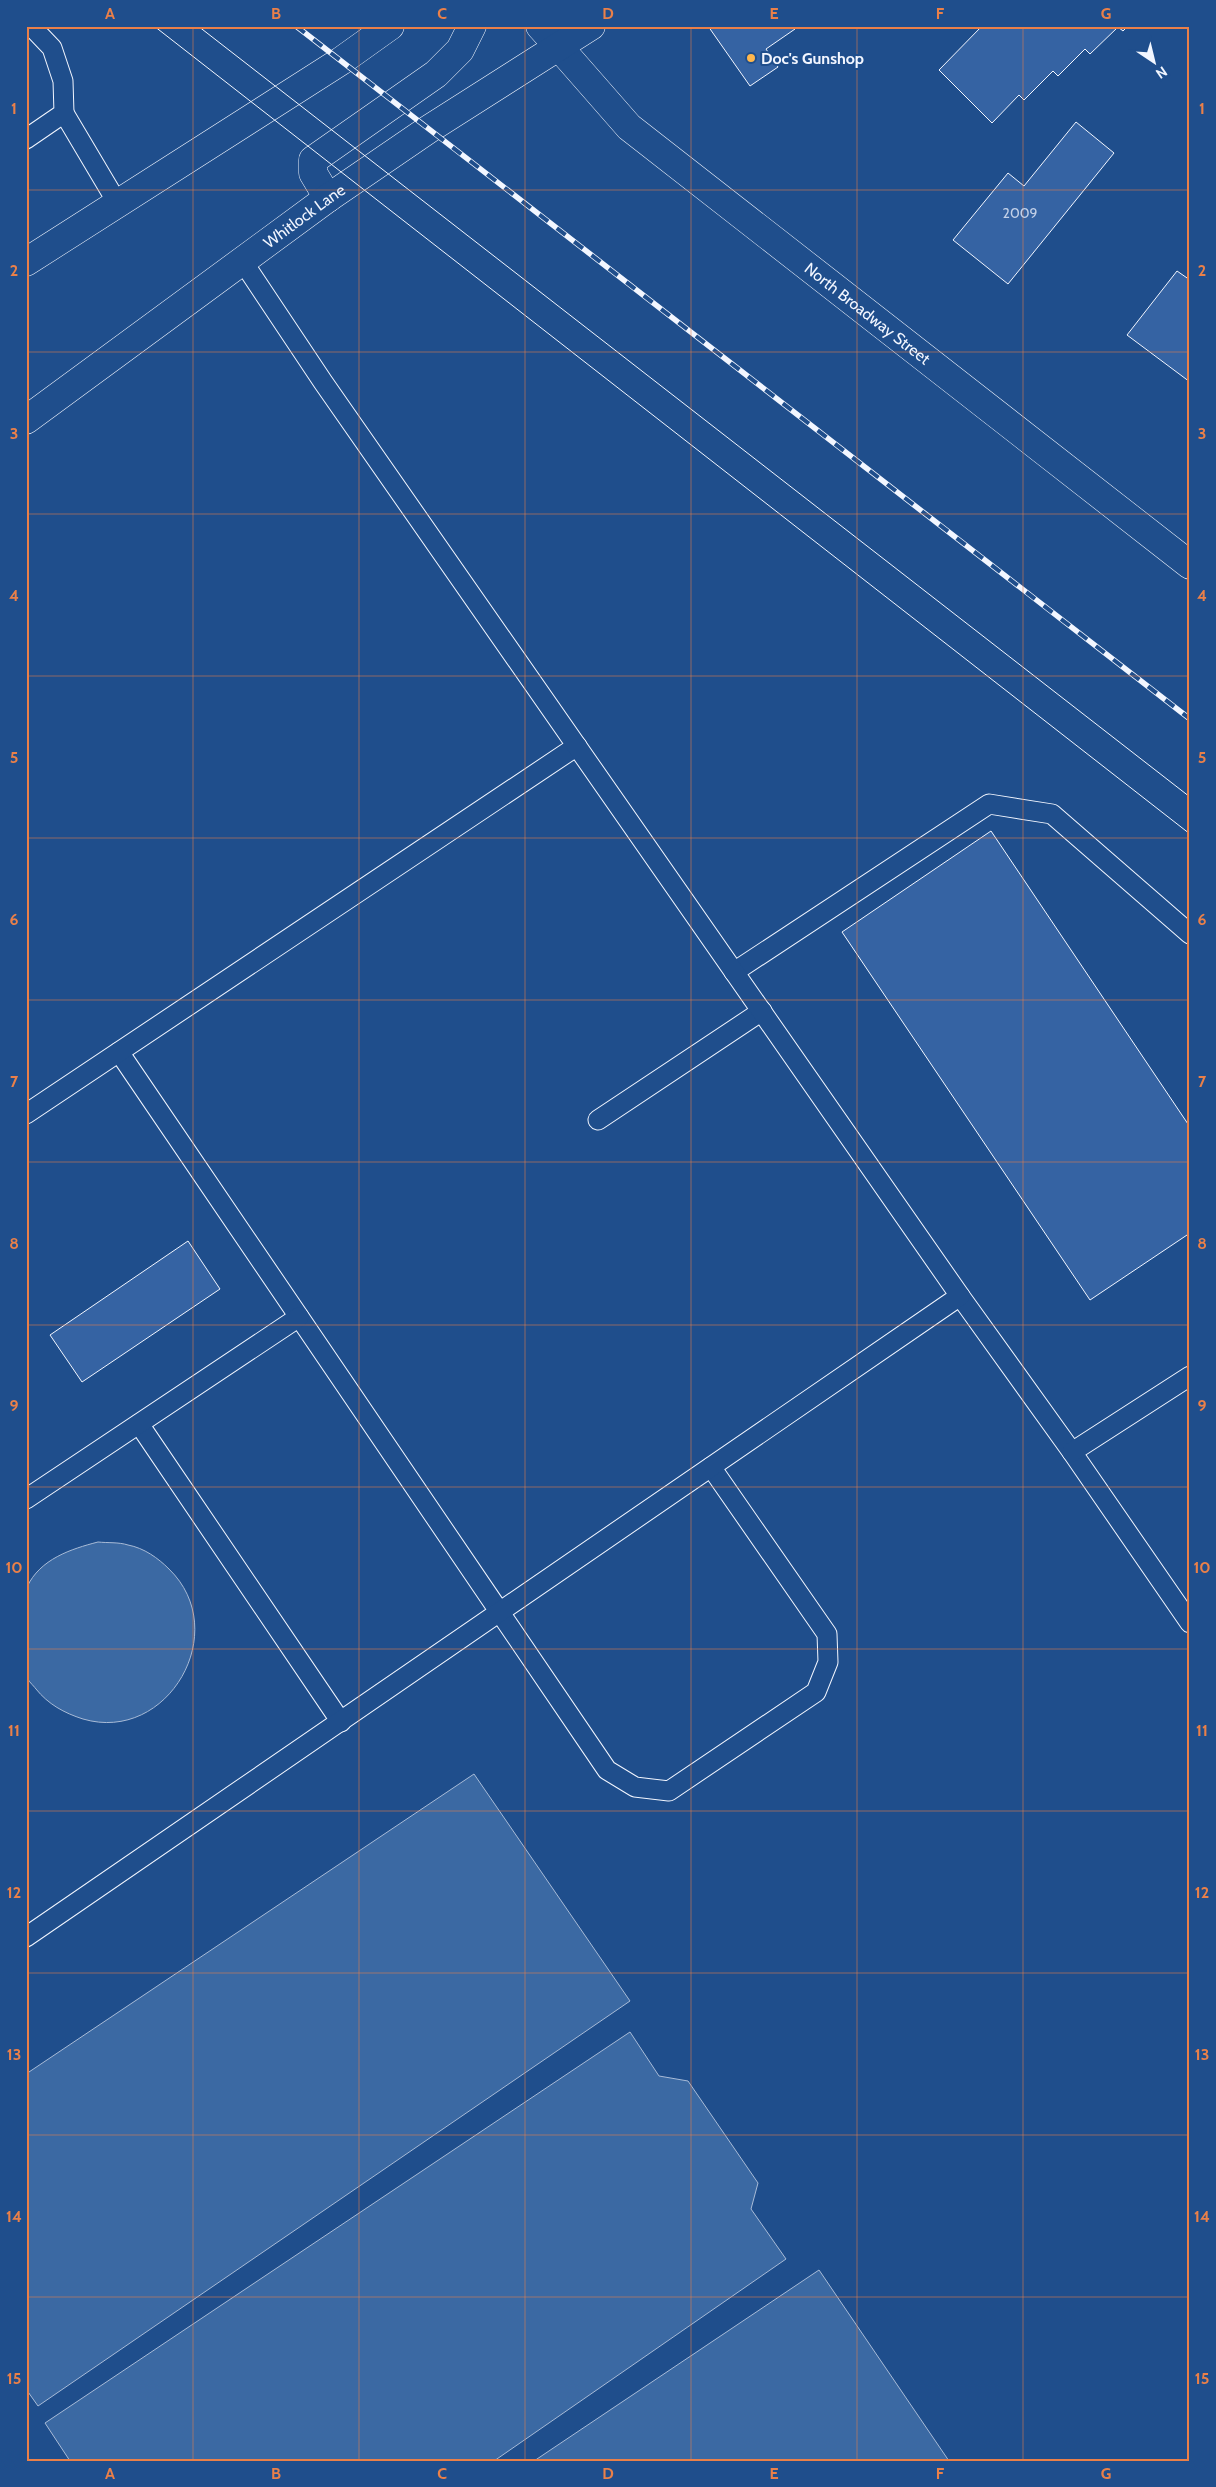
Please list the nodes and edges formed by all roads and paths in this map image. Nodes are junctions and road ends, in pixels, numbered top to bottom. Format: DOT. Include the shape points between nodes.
graph roads {
  1 [pos="31,26"];
  2 [pos="390,26"];
  3 [pos="472,26"];
  4 [pos="540,26"];
  5 [pos="591,26"];
  6 [pos="559,48"];
  7 [pos="64,113"];
  8 [pos="26,139"];
  9 [pos="328,198"];
  10 [pos="118,204"];
  11 [pos="26,262"];
  12 [pos="243,262"];
  13 [pos="26,420"];
  14 [pos="1190,565"];
  15 [pos="577,746"];
  16 [pos="1190,934"];
  17 [pos="734,972"];
  18 [pos="762,1011"];
  19 [pos="118,1052"];
  20 [pos="26,1114"];
  21 [pos="598,1120"];
  22 [pos="960,1296"];
  23 [pos="298,1317"];
  24 [pos="1190,1376"];
  25 [pos="139,1424"];
  26 [pos="1072,1452"];
  27 [pos="711,1467"];
  28 [pos="26,1500"];
  29 [pos="499,1613"];
  30 [pos="1190,1623"];
  31 [pos="341,1722"];
  32 [pos="26,1937"];
  1 -- 7 [label="lane" via="52,48 63,82"];
  2 -- 10 [label="main road"];
  3 -- 9 [label="main road" via="460,50 436,74 312,160 313,173"];
  4 -- 6 [label="main road, North Broadway Street"];
  5 -- 6 [label="main road, Whitlock Lane"];
  6 -- 9 [label="main road, Whitlock Lane"];
  6 -- 14 [label="main road, North Broadway Street" via="629,127"];
  7 -- 8 [label="lane"];
  7 -- 10 [label="lane"];
  9 -- 12 [label="main road, Whitlock Lane"];
  10 -- 11 [label="main road"];
  12 -- 13 [label="main road, Whitlock Lane"];
  12 -- 15 [label="lane"];
  15 -- 17 [label="lane"];
  15 -- 19 [label="lane"];
  16 -- 17 [label="lane" via="1052,814 989,804"];
  17 -- 18 [label="lane"];
  18 -- 21 [label="lane"];
  18 -- 22 [label="lane"];
  19 -- 20 [label="lane"];
  19 -- 23 [label="lane"];
  22 -- 26 [label="lane"];
  22 -- 27 [label="lane"];
  23 -- 25 [label="lane"];
  23 -- 29 [label="lane"];
  24 -- 26 [label="lane"];
  25 -- 28 [label="lane"];
  25 -- 31 [label="lane"];
  26 -- 30 [label="lane"];
  27 -- 29 [label="lane"];
  27 -- 29 [label="lane" via="826,1634 828,1662 816,1692 669,1791 635,1787 607,1770"];
  29 -- 31 [label="lane"];
  31 -- 32 [label="lane"];
}
